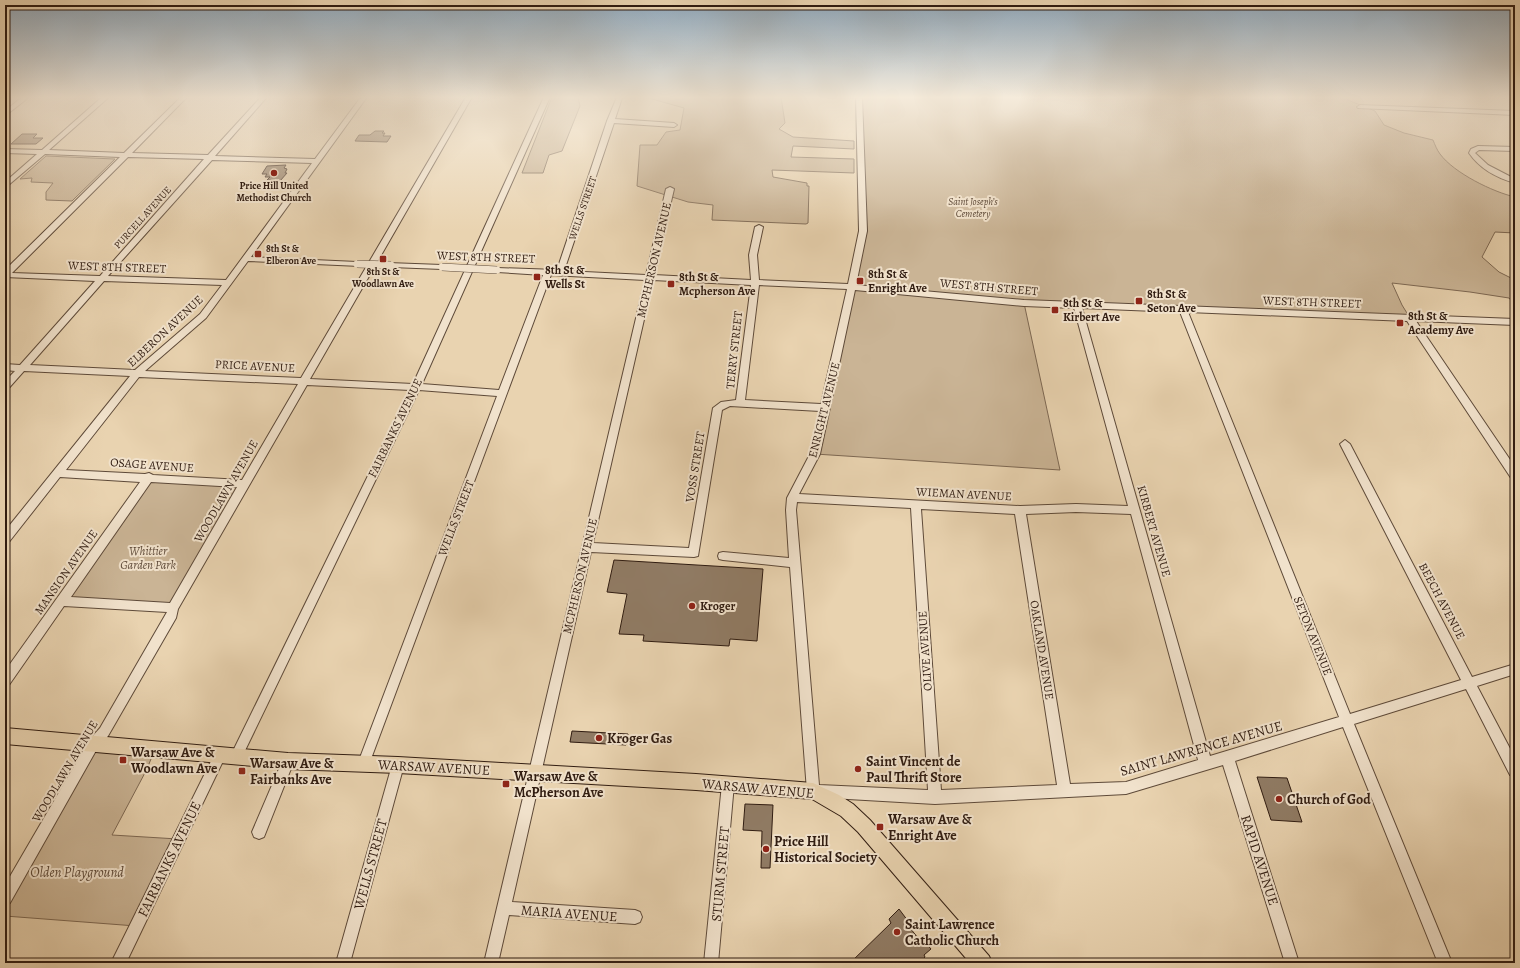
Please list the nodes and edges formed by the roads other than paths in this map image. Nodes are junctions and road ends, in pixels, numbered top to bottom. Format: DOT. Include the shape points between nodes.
graph roads {
  1 [pos="55,142"];
  2 [pos="139,142"];
  3 [pos="224,142"];
  4 [pos="331,142"];
  5 [pos="443,142"];
  6 [pos="527,142"];
  7 [pos="603,142"];
  8 [pos="861,142"];
  9 [pos="1515,149"];
  10 [pos="5,151"];
  11 [pos="44,152"];
  12 [pos="125,156"];
  13 [pos="210,158"];
  14 [pos="317,161"];
  15 [pos="1515,181"];
  16 [pos="5,186"];
  17 [pos="670,188"];
  18 [pos="759,227"];
  19 [pos="246,259"];
  20 [pos="548,272"];
  21 [pos="560,272"];
  22 [pos="5,275"];
  23 [pos="650,277"];
  24 [pos="102,279"];
  25 [pos="755,282"];
  26 [pos="228,283"];
  27 [pos="852,287"];
  28 [pos="1077,304"];
  29 [pos="1183,309"];
  30 [pos="1410,318"];
  31 [pos="1515,322"];
  32 [pos="5,367"];
  33 [pos="22,368"];
  34 [pos="138,372"];
  35 [pos="305,381"];
  36 [pos="416,386"];
  37 [pos="5,387"];
  38 [pos="503,393"];
  39 [pos="740,403"];
  40 [pos="826,408"];
  41 [pos="1345,444"];
  42 [pos="58,473"];
  43 [pos="1515,475"];
  44 [pos="149,477"];
  45 [pos="244,484"];
  46 [pos="792,498"];
  47 [pos="916,505"];
  48 [pos="1020,510"];
  49 [pos="1134,510"];
  50 [pos="5,539"];
  51 [pos="587,547"];
  52 [pos="723,556"];
  53 [pos="796,563"];
  54 [pos="61,602"];
  55 [pos="173,608"];
  56 [pos="1515,669"];
  57 [pos="5,681"];
  58 [pos="1470,683"];
  59 [pos="1347,721"];
  60 [pos="5,736"];
  61 [pos="94,743"];
  62 [pos="220,755"];
  63 [pos="236,756"];
  64 [pos="1227,757"];
  65 [pos="288,761"];
  66 [pos="364,763"];
  67 [pos="1206,764"];
  68 [pos="398,765"];
  69 [pos="1515,771"];
  70 [pos="535,772"];
  71 [pos="728,784"];
  72 [pos="1064,790"];
  73 [pos="813,791"];
  74 [pos="934,797"];
  75 [pos="259,832"];
  76 [pos="5,898"];
  77 [pos="503,908"];
  78 [pos="635,917"];
  79 [pos="118,963"];
  80 [pos="343,963"];
  81 [pos="491,963"];
  82 [pos="711,963"];
  83 [pos="982,963"];
  84 [pos="1292,963"];
  85 [pos="1445,963"];
  1 -- 11 [label="street"];
  2 -- 12 [label="street"];
  3 -- 13 [label="street, PURCELL AVENUE"];
  4 -- 14 [label="street, ELBERON AVENUE"];
  5 -- 35 [label="street, WOODLAWN AVENUE"];
  6 -- 36 [label="street, FAIRBANKS AVENUE"];
  7 -- 21 [label="street, WELLS STREET"];
  8 -- 27 [label="street, ENRIGHT AVENUE" via="863,232"];
  9 -- 15 [label="street" via="1483,147 1473,150 1472,153 1499,175"];
  10 -- 11 [label="street"];
  11 -- 12 [label="street"];
  11 -- 16 [label="street"];
  12 -- 13 [label="street"];
  12 -- 22 [label="street"];
  13 -- 14 [label="street"];
  13 -- 24 [label="street, PURCELL AVENUE"];
  14 -- 19 [label="street, ELBERON AVENUE"];
  17 -- 23 [label="street, MCPHERSON AVENUE"];
  18 -- 25 [label="street, TERRY STREET" via="753,255"];
  19 -- 20 [label="street, WEST 8TH STREET, bridge"];
  19 -- 26 [label="street, ELBERON AVENUE"];
  20 -- 21 [label="street, WEST 8TH STREET"];
  20 -- 38 [label="street, WELLS STREET"];
  21 -- 23 [label="street, WEST 8TH STREET"];
  22 -- 24 [label="street, WEST 8TH STREET"];
  23 -- 25 [label="street, WEST 8TH STREET"];
  23 -- 51 [label="street, MCPHERSON AVENUE"];
  24 -- 26 [label="street, WEST 8TH STREET"];
  24 -- 33 [label="street, PURCELL AVENUE"];
  25 -- 27 [label="street, WEST 8TH STREET"];
  25 -- 39 [label="street, TERRY STREET"];
  26 -- 34 [label="street, ELBERON AVENUE" via="202,316"];
  27 -- 28 [label="street, WEST 8TH STREET"];
  27 -- 40 [label="street, ENRIGHT AVENUE"];
  28 -- 29 [label="street, WEST 8TH STREET"];
  28 -- 49 [label="street, KIRBERT AVENUE"];
  29 -- 30 [label="street, WEST 8TH STREET"];
  29 -- 59 [label="street, SETON AVENUE"];
  30 -- 31 [label="street, WEST 8TH STREET"];
  30 -- 43 [label="street"];
  32 -- 33 [label="street, PRICE AVENUE"];
  33 -- 34 [label="street, PRICE AVENUE"];
  33 -- 37 [label="street, PURCELL AVENUE"];
  34 -- 35 [label="street, PRICE AVENUE"];
  34 -- 42 [label="street, ELBERON AVENUE"];
  35 -- 36 [label="street, PRICE AVENUE"];
  35 -- 45 [label="street, WOODLAWN AVENUE"];
  36 -- 38 [label="street, PRICE AVENUE"];
  36 -- 63 [label="street, FAIRBANKS AVENUE"];
  38 -- 66 [label="street, WELLS STREET"];
  39 -- 40 [label="street"];
  39 -- 51 [label="street, VOSS STREET" via="724,404 717,411 694,553"];
  40 -- 46 [label="street, ENRIGHT AVENUE" via="815,454"];
  41 -- 58 [label="street, BEECH AVENUE"];
  42 -- 44 [label="street, OSAGE AVENUE"];
  42 -- 50 [label="street, ELBERON AVENUE"];
  44 -- 45 [label="street, OSAGE AVENUE"];
  44 -- 54 [label="street, MANSION AVENUE"];
  45 -- 55 [label="street, WOODLAWN AVENUE"];
  46 -- 47 [label="street, WIEMAN AVENUE"];
  46 -- 53 [label="street, ENRIGHT AVENUE"];
  47 -- 48 [label="street, WIEMAN AVENUE"];
  47 -- 74 [label="street, OLIVE AVENUE"];
  48 -- 49 [label="street, WIEMAN AVENUE"];
  48 -- 72 [label="street, OAKLAND AVENUE"];
  49 -- 67 [label="street, KIRBERT AVENUE"];
  51 -- 70 [label="street, MCPHERSON AVENUE"];
  52 -- 53 [label="street"];
  53 -- 73 [label="street, ENRIGHT AVENUE"];
  54 -- 55 [label="street"];
  54 -- 57 [label="street, MANSION AVENUE"];
  55 -- 61 [label="street, WOODLAWN AVENUE" via="172,615 104,732"];
  56 -- 58 [label="street, SAINT LAWRENCE AVENUE"];
  58 -- 59 [label="street, SAINT LAWRENCE AVENUE"];
  58 -- 69 [label="street, BEECH AVENUE"];
  59 -- 64 [label="street, SAINT LAWRENCE AVENUE"];
  59 -- 85 [label="street, SETON AVENUE"];
  60 -- 61 [label="main road, WARSAW AVENUE"];
  61 -- 62 [label="main road, WARSAW AVENUE"];
  61 -- 76 [label="street, WOODLAWN AVENUE"];
  62 -- 63 [label="main road, WARSAW AVENUE"];
  62 -- 79 [label="street, FAIRBANKS AVENUE"];
  63 -- 65 [label="main road, WARSAW AVENUE"];
  64 -- 67 [label="street, SAINT LAWRENCE AVENUE"];
  64 -- 84 [label="street, RAPID AVENUE"];
  65 -- 66 [label="main road, WARSAW AVENUE"];
  65 -- 75 [label="street"];
  66 -- 68 [label="main road, WARSAW AVENUE"];
  67 -- 72 [label="street, SAINT LAWRENCE AVENUE" via="1126,788"];
  68 -- 70 [label="main road, WARSAW AVENUE"];
  68 -- 80 [label="street, WELLS STREET"];
  70 -- 71 [label="main road, WARSAW AVENUE"];
  70 -- 77 [label="street, MCPHERSON AVENUE"];
  71 -- 73 [label="main road, WARSAW AVENUE"];
  71 -- 82 [label="street, STURM STREET"];
  72 -- 74 [label="street, SAINT LAWRENCE AVENUE"];
  73 -- 74 [label="street, SAINT LAWRENCE AVENUE"];
  73 -- 83 [label="main road, WARSAW AVENUE" via="847,810 864,826"];
  77 -- 78 [label="street, MARIA AVENUE"];
  77 -- 81 [label="street, MCPHERSON AVENUE"];
}
